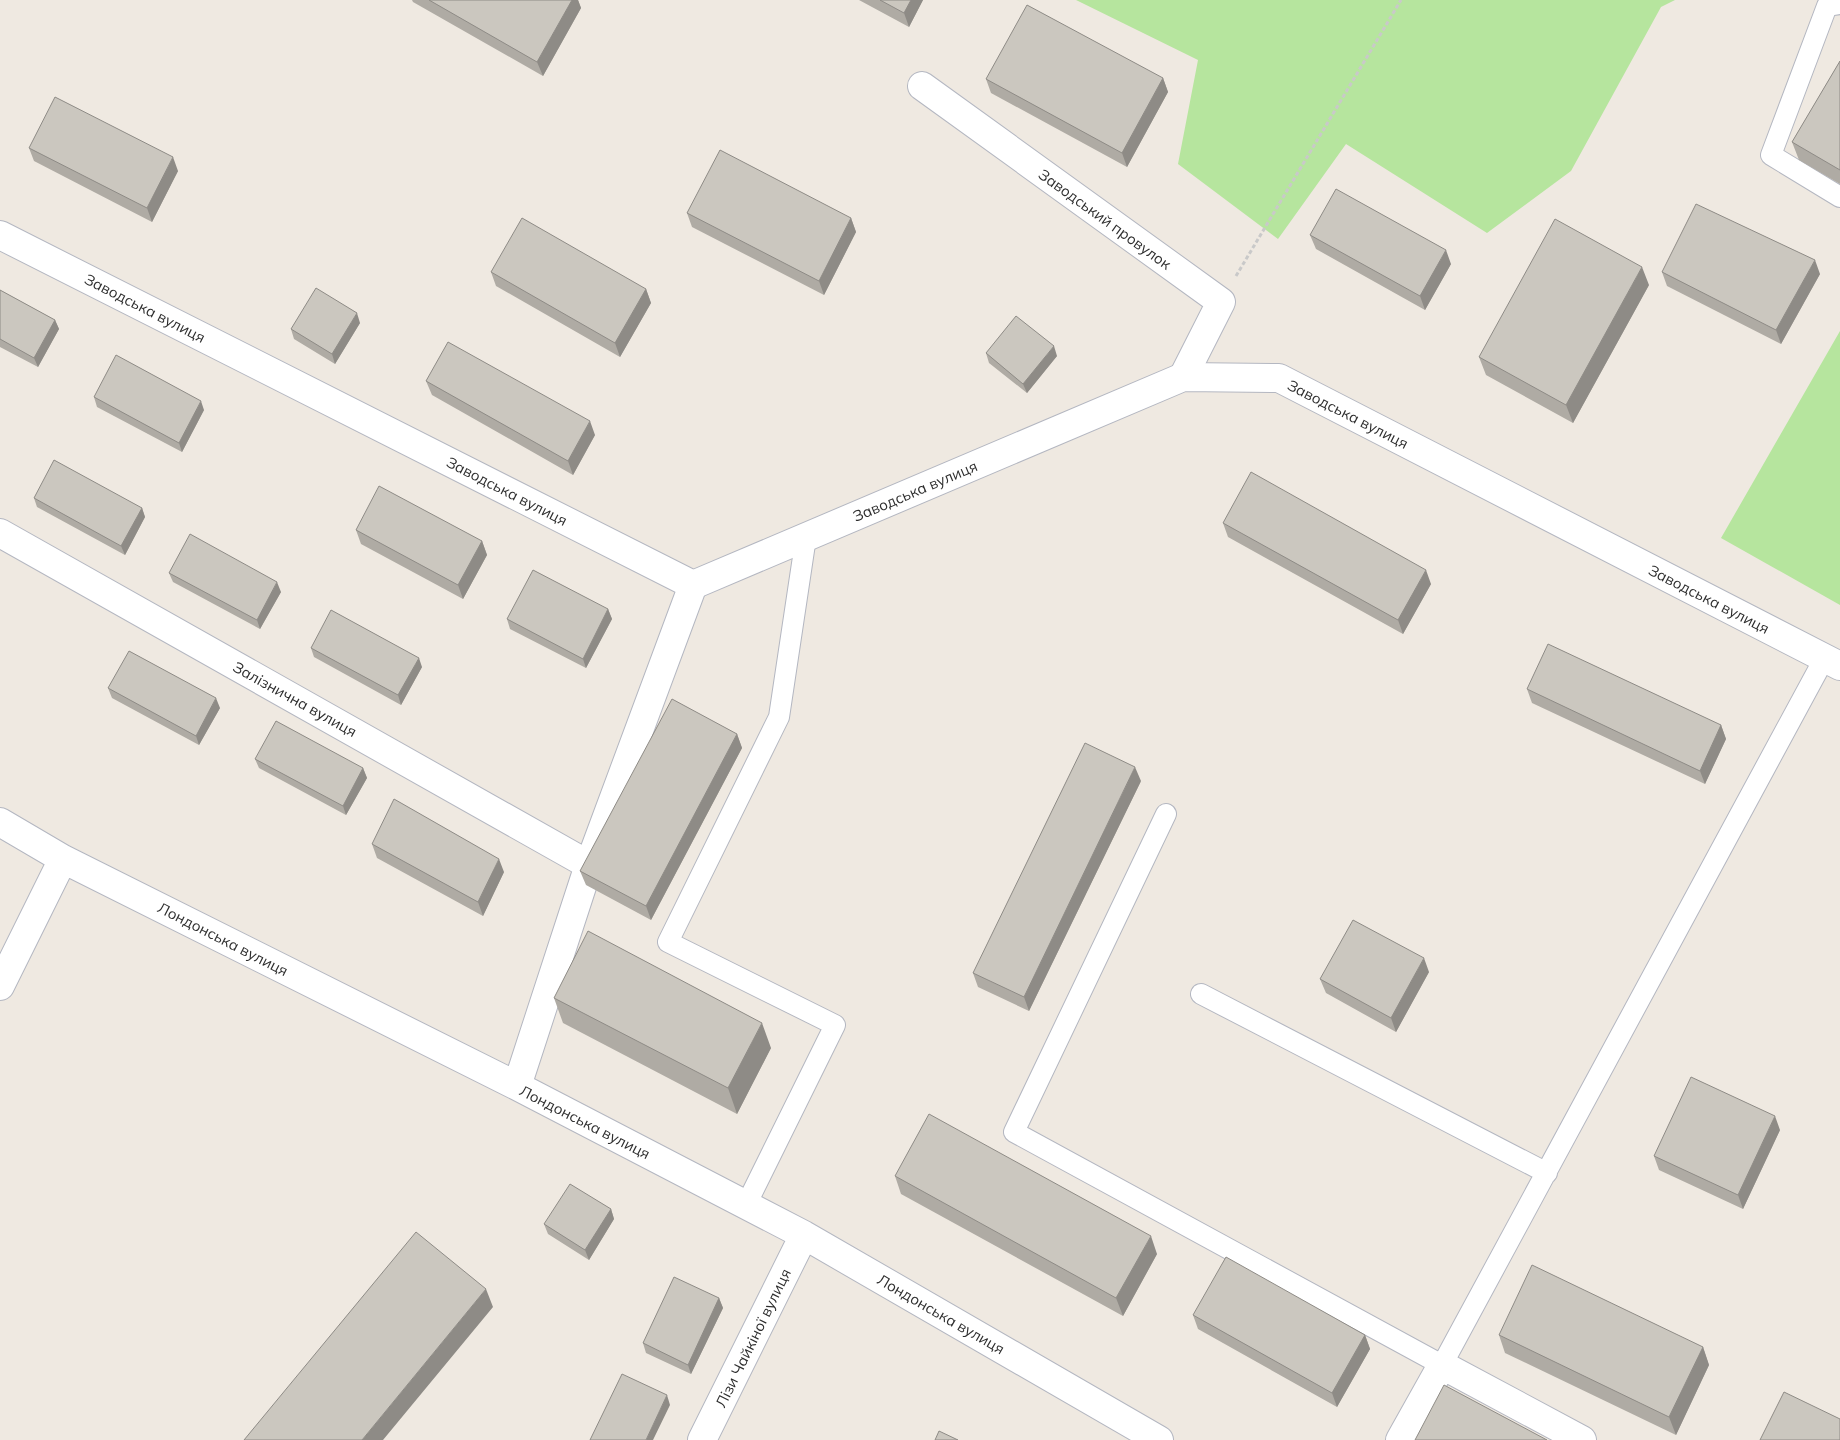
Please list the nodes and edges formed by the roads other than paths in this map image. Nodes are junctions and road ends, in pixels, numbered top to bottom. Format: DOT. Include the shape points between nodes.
graph roads {
  1 [pos="1840,4"];
  2 [pos="922,86"];
  3 [pos="1840,197"];
  4 [pos="0,235"];
  5 [pos="1183,377"];
  6 [pos="0,533"];
  7 [pos="806,537"];
  8 [pos="693,585"];
  9 [pos="1832,662"];
  10 [pos="1166,814"];
  11 [pos="0,822"];
  12 [pos="64,859"];
  13 [pos="589,866"];
  14 [pos="0,986"];
  15 [pos="1201,994"];
  16 [pos="517,1086"];
  17 [pos="1547,1172"];
  18 [pos="746,1205"];
  19 [pos="804,1235"];
  20 [pos="1442,1366"];
  21 [pos="702,1440"];
  22 [pos="1159,1440"];
  23 [pos="1400,1440"];
  24 [pos="1582,1440"];
  1 -- 3 [label="lane" via="1827,6 1771,155"];
  2 -- 5 [label="street, Заводський провулок" via="1221,302"];
  4 -- 8 [label="street, Заводська вулиця"];
  5 -- 7 [label="street, Заводська вулиця"];
  5 -- 9 [label="street, Заводська вулиця" via="1279,378"];
  6 -- 13 [label="street, Залізнична вулиця"];
  7 -- 8 [label="street, Заводська вулиця"];
  7 -- 18 [label="lane" via="779,717 668,942 836,1025"];
  8 -- 13 [label="street"];
  9 -- 17 [label="lane"];
  10 -- 20 [label="lane" via="1014,1132"];
  11 -- 12 [label="street, Лондонська вулиця"];
  12 -- 14 [label="street"];
  12 -- 16 [label="street, Лондонська вулиця"];
  13 -- 16 [label="street"];
  15 -- 17 [label="lane"];
  16 -- 18 [label="street, Лондонська вулиця"];
  17 -- 20 [label="lane"];
  18 -- 19 [label="street, Лондонська вулиця"];
  19 -- 21 [label="street, Лізи Чайкіної вулиця"];
  19 -- 22 [label="street, Лондонська вулиця"];
  20 -- 23 [label="street"];
  20 -- 24 [label="street"];
}
